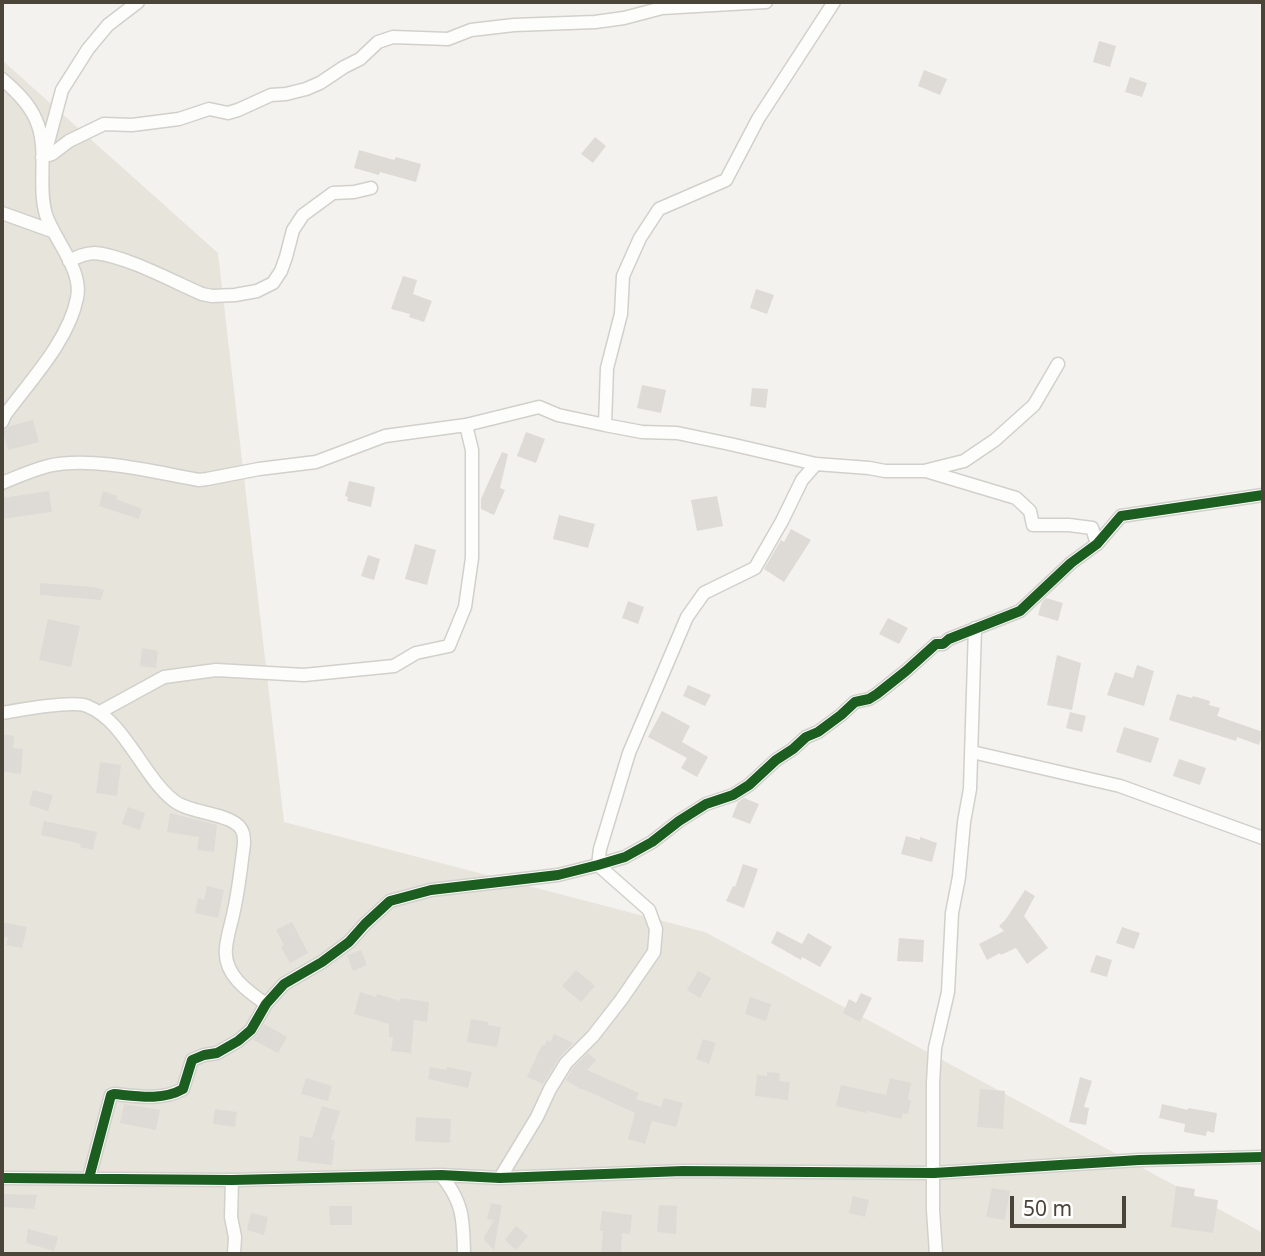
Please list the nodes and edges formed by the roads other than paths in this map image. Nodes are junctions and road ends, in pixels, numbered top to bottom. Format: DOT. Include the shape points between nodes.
graph roads {
  1 [pos="138,2"];
  2 [pos="766,2"];
  3 [pos="834,2"];
  4 [pos="2,79"];
  5 [pos="42,156"];
  6 [pos="371,188"];
  7 [pos="2,213"];
  8 [pos="52,231"];
  9 [pos="69,261"];
  10 [pos="1058,363"];
  11 [pos="2,422"];
  12 [pos="466,425"];
  13 [pos="605,425"];
  14 [pos="816,464"];
  15 [pos="924,471"];
  16 [pos="2,483"];
  17 [pos="1263,495"];
  18 [pos="1097,544"];
  19 [pos="975,628"];
  20 [pos="100,712"];
  21 [pos="2,713"];
  22 [pos="972,752"];
  23 [pos="1263,838"];
  24 [pos="598,865"];
  25 [pos="266,1004"];
  26 [pos="1263,1157"];
  27 [pos="934,1173"];
  28 [pos="441,1175"];
  29 [pos="2,1178"];
  30 [pos="89,1178"];
  31 [pos="500,1178"];
  32 [pos="232,1180"];
  33 [pos="234,1254"];
  34 [pos="464,1254"];
  35 [pos="936,1254"];
  1 -- 5 [label="street" via="107,25 81,59 62,90"];
  2 -- 5 [label="street" via="662,8 585,23 504,26 471,30 448,39 393,37 306,89 271,95 228,113 209,109 179,119 104,124"];
  3 -- 13 [label="street" via="758,119 726,180 659,209 640,238 623,276 621,314 607,368"];
  4 -- 5 [label="street" via="21,96 36,120"];
  5 -- 8 [label="street" via="45,211"];
  6 -- 9 [label="street" via="333,193 303,215 293,230 281,271 257,291 212,296 118,258 94,253"];
  7 -- 8 [label="street"];
  8 -- 9 [label="street"];
  9 -- 11 [label="street" via="78,289 64,336"];
  10 -- 15 [label="street" via="1034,405 995,440 964,461"];
  12 -- 13 [label="street" via="539,408"];
  12 -- 16 [label="street" via="385,436 316,461 207,479 68,464 48,466"];
  12 -- 20 [label="street" via="472,450 472,558 465,607 449,646 416,653 394,666 304,675 216,670 164,677"];
  13 -- 14 [label="street" via="677,433"];
  14 -- 15 [label="street"];
  14 -- 24 [label="street" via="755,568 704,593 687,617 629,753"];
  15 -- 18 [label="street" via="1016,498 1030,511 1033,525 1092,528"];
  17 -- 18 [label="street" via="1121,516"];
  18 -- 19 [label="street" via="1020,611"];
  19 -- 22 [label="street"];
  19 -- 24 [label="street" via="936,644 877,694 855,702 749,785 706,804 625,857"];
  20 -- 21 [label="street" via="83,704"];
  20 -- 25 [label="street" via="175,803 231,820 244,834 226,954 235,978"];
  22 -- 23 [label="street" via="1120,786"];
  22 -- 27 [label="street" via="952,913 948,992 935,1048"];
  24 -- 25 [label="street" via="431,890 390,901 349,942 284,984"];
  24 -- 31 [label="street" via="649,910 656,929 654,952 600,1027 566,1063"];
  25 -- 30 [label="street" via="251,1030 237,1041 192,1060 183,1089 173,1095 111,1095"];
  26 -- 27 [label="street"];
  27 -- 31 [label="street" via="683,1171"];
  27 -- 35 [label="street"];
  28 -- 31 [label="street"];
  28 -- 32 [label="street"];
  28 -- 34 [label="street" via="461,1210"];
  29 -- 30 [label="street"];
  30 -- 32 [label="street"];
  32 -- 33 [label="street"];
}
